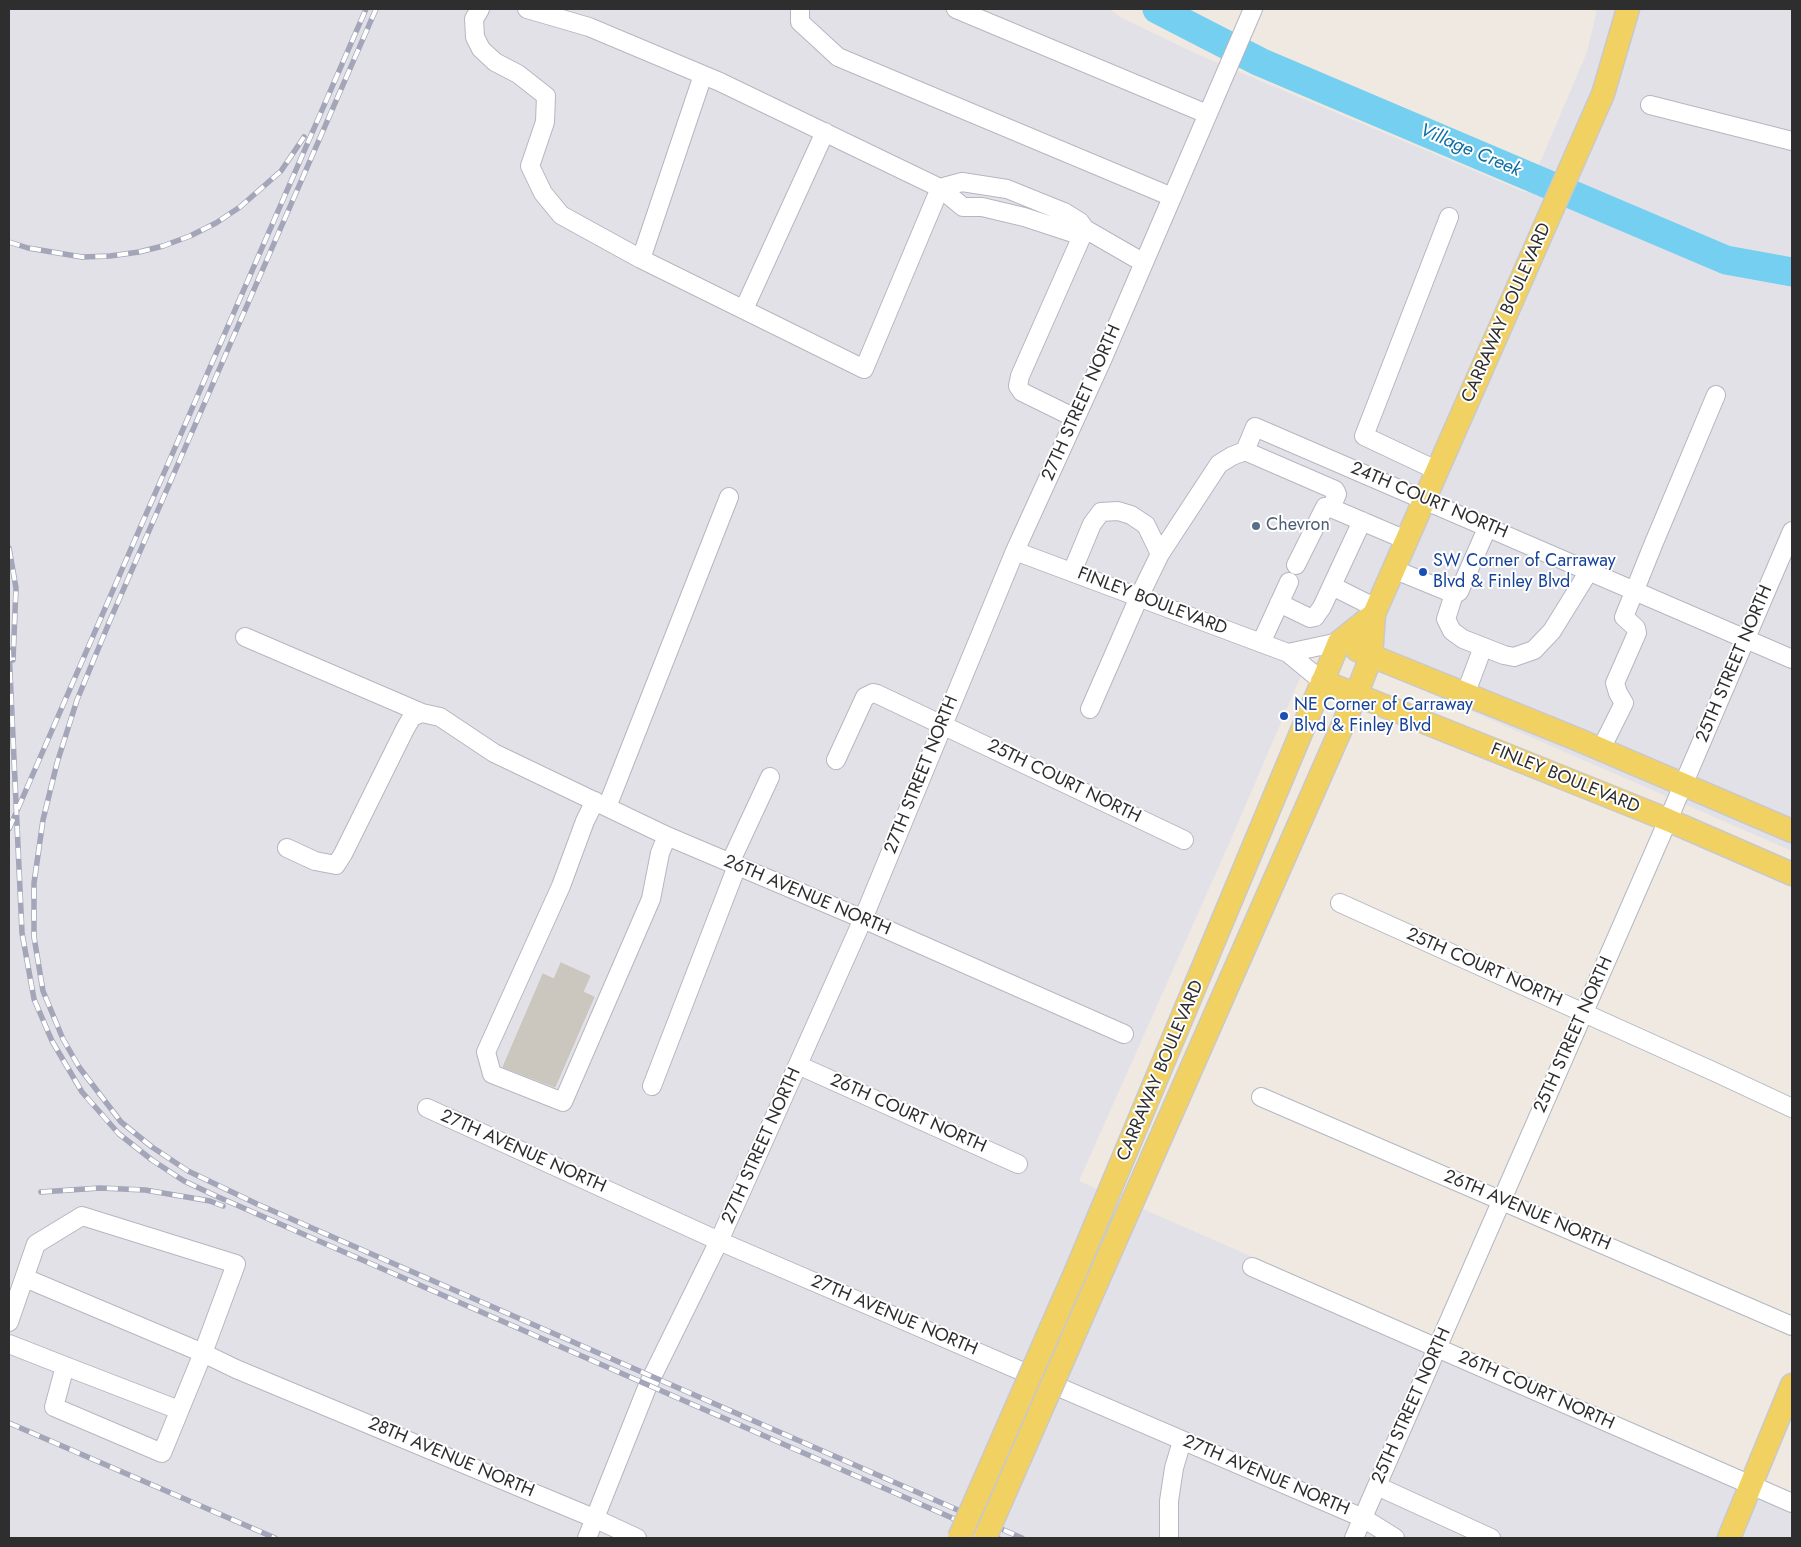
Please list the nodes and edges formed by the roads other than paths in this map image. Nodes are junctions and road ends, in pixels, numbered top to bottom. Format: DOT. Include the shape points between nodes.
graph roads {
  1 [pos="480,9"];
  2 [pos="527,9"];
  3 [pos="800,9"];
  4 [pos="956,9"];
  5 [pos="1252,9"];
  6 [pos="1628,9"];
  7 [pos="703,75"];
  8 [pos="1650,104"];
  9 [pos="1207,114"];
  10 [pos="825,132"];
  11 [pos="1792,141"];
  12 [pos="940,188"];
  13 [pos="1172,197"];
  14 [pos="1449,217"];
  15 [pos="1085,229"];
  16 [pos="641,259"];
  17 [pos="1144,263"];
  18 [pos="744,309"];
  19 [pos="1716,395"];
  20 [pos="1076,418"];
  21 [pos="1245,451"];
  22 [pos="1436,470"];
  23 [pos="729,497"];
  24 [pos="1424,498"];
  25 [pos="1331,508"];
  26 [pos="1362,521"];
  27 [pos="1488,526"];
  28 [pos="1792,531"];
  29 [pos="1406,540"];
  30 [pos="1015,551"];
  31 [pos="1160,554"];
  32 [pos="1296,565"];
  33 [pos="1393,569"];
  34 [pos="1590,570"];
  35 [pos="1072,572"];
  36 [pos="1288,582"];
  37 [pos="1332,586"];
  38 [pos="1634,590"];
  39 [pos="1454,594"];
  40 [pos="1139,597"];
  41 [pos="1279,602"];
  42 [pos="1375,611"];
  43 [pos="246,637"];
  44 [pos="1746,639"];
  45 [pos="1261,642"];
  46 [pos="1339,642"];
  47 [pos="1483,647"];
  48 [pos="1288,653"];
  49 [pos="1371,657"];
  50 [pos="1792,659"];
  51 [pos="1322,681"];
  52 [pos="1465,694"];
  53 [pos="1356,695"];
  54 [pos="1090,709"];
  55 [pos="422,713"];
  56 [pos="943,724"];
  57 [pos="1600,750"];
  58 [pos="836,760"];
  59 [pos="770,777"];
  60 [pos="1683,785"];
  61 [pos="601,804"];
  62 [pos="1668,820"];
  63 [pos="1792,831"];
  64 [pos="668,836"];
  65 [pos="1184,840"];
  66 [pos="287,848"];
  67 [pos="734,864"];
  68 [pos="1792,874"];
  69 [pos="1340,903"];
  70 [pos="863,919"];
  71 [pos="1584,1012"];
  72 [pos="1124,1034"];
  73 [pos="798,1065"];
  74 [pos="652,1086"];
  75 [pos="1261,1097"];
  76 [pos="427,1108"];
  77 [pos="1792,1108"];
  78 [pos="1018,1164"];
  79 [pos="1502,1200"];
  80 [pos="719,1241"];
  81 [pos="1252,1267"];
  82 [pos="24,1278"];
  83 [pos="9,1322"];
  84 [pos="1792,1326"];
  85 [pos="9,1344"];
  86 [pos="1437,1348"];
  87 [pos="203,1353"];
  88 [pos="65,1366"];
  89 [pos="1792,1384"];
  90 [pos="179,1410"];
  91 [pos="1182,1441"];
  92 [pos="1751,1485"];
  93 [pos="1377,1486"];
  94 [pos="1792,1503"];
  95 [pos="1363,1518"];
  96 [pos="596,1519"];
  97 [pos="587,1538"];
  98 [pos="638,1538"];
  99 [pos="959,1538"];
  100 [pos="985,1538"];
  101 [pos="1169,1538"];
  102 [pos="1354,1538"];
  103 [pos="1395,1538"];
  104 [pos="1491,1538"];
  105 [pos="1729,1538"];
  1 -- 16 [label="street" via="474,19 475,37 481,49 546,96 546,122 530,166 543,193 561,216"];
  2 -- 7 [label="street" via="590,27"];
  3 -- 13 [label="street" via="800,22 838,57"];
  4 -- 9 [label="street"];
  5 -- 9 [label="street, 27TH STREET NORTH"];
  6 -- 22 [label="main road, CARRAWAY BOULEVARD" via="1603,94"];
  7 -- 10 [label="street"];
  7 -- 16 [label="street"];
  8 -- 11 [label="street"];
  9 -- 13 [label="street, 27TH STREET NORTH"];
  10 -- 12 [label="street"];
  10 -- 18 [label="street"];
  12 -- 15 [label="street" via="963,207 1024,217 1073,233"];
  12 -- 15 [label="street" via="962,182 1007,189 1064,212"];
  12 -- 18 [label="street" via="864,369"];
  13 -- 17 [label="street, 27TH STREET NORTH"];
  14 -- 22 [label="street" via="1364,436"];
  15 -- 17 [label="street"];
  15 -- 20 [label="street" via="1018,386 1022,392"];
  16 -- 18 [label="street"];
  17 -- 20 [label="street, 27TH STREET NORTH"];
  19 -- 38 [label="street"];
  20 -- 30 [label="street, 27TH STREET NORTH"];
  21 -- 24 [label="street, 24TH COURT NORTH" via="1255,426"];
  21 -- 25 [label="street" via="1336,490 1338,494"];
  21 -- 31 [label="street" via="1219,464"];
  22 -- 24 [label="main road, CARRAWAY BOULEVARD"];
  23 -- 61 [label="street"];
  24 -- 27 [label="street, 24TH COURT NORTH"];
  24 -- 29 [label="main road, CARRAWAY BOULEVARD"];
  25 -- 26 [label="street"];
  25 -- 32 [label="street" via="1324,507"];
  26 -- 29 [label="street"];
  26 -- 37 [label="street"];
  27 -- 34 [label="street, 24TH COURT NORTH"];
  27 -- 39 [label="street" via="1463,586"];
  28 -- 44 [label="street, 25TH STREET NORTH"];
  29 -- 33 [label="main road, CARRAWAY BOULEVARD"];
  30 -- 35 [label="street, FINLEY BOULEVARD"];
  30 -- 56 [label="street, 27TH STREET NORTH"];
  31 -- 35 [label="street" via="1146,525 1118,511 1101,512 1092,524"];
  31 -- 40 [label="street"];
  33 -- 39 [label="street"];
  33 -- 42 [label="main road, CARRAWAY BOULEVARD"];
  34 -- 38 [label="street, 24TH COURT NORTH"];
  34 -- 47 [label="street" via="1552,631 1534,650 1514,657"];
  35 -- 40 [label="street, FINLEY BOULEVARD"];
  36 -- 41 [label="street"];
  37 -- 41 [label="street" via="1315,617 1310,618"];
  37 -- 42 [label="street"];
  38 -- 44 [label="street, 24TH COURT NORTH"];
  38 -- 57 [label="street" via="1624,617 1637,632 1615,682 1624,703"];
  39 -- 47 [label="street" via="1446,619 1452,631"];
  40 -- 45 [label="street, FINLEY BOULEVARD"];
  40 -- 54 [label="street"];
  41 -- 45 [label="street"];
  42 -- 46 [label="main road, CARRAWAY BOULEVARD"];
  42 -- 49 [label="main road, CARRAWAY BOULEVARD"];
  43 -- 55 [label="street, 26TH AVENUE NORTH"];
  44 -- 50 [label="street, 24TH COURT NORTH"];
  44 -- 60 [label="street, 25TH STREET NORTH"];
  45 -- 48 [label="street, FINLEY BOULEVARD"];
  46 -- 48 [label="street"];
  46 -- 49 [label="main road"];
  46 -- 51 [label="main road, CARRAWAY BOULEVARD"];
  47 -- 52 [label="street"];
  48 -- 51 [label="street, FINLEY BOULEVARD"];
  49 -- 52 [label="main road"];
  49 -- 53 [label="main road, CARRAWAY BOULEVARD"];
  51 -- 53 [label="main road, FINLEY BOULEVARD"];
  51 -- 99 [label="main road, CARRAWAY BOULEVARD, bridge" via="1076,1272"];
  52 -- 57 [label="main road"];
  53 -- 62 [label="main road, FINLEY BOULEVARD"];
  53 -- 100 [label="main road, CARRAWAY BOULEVARD, bridge"];
  55 -- 61 [label="street, 26TH AVENUE NORTH" via="440,717 494,752"];
  55 -- 66 [label="street" via="412,717 405,729 336,866 314,861"];
  56 -- 58 [label="street, 25TH COURT NORTH" via="873,693 865,696"];
  56 -- 65 [label="street, 25TH COURT NORTH"];
  56 -- 70 [label="street, 27TH STREET NORTH"];
  57 -- 60 [label="main road"];
  59 -- 67 [label="street"];
  60 -- 62 [label="street, 25TH STREET NORTH"];
  60 -- 63 [label="main road"];
  61 -- 64 [label="street, 26TH AVENUE NORTH"];
  61 -- 64 [label="street" via="585,821 561,886 486,1052 492,1074 563,1102 651,899 660,853"];
  62 -- 68 [label="main road, FINLEY BOULEVARD"];
  62 -- 71 [label="street, 25TH STREET NORTH"];
  64 -- 67 [label="street, 26TH AVENUE NORTH"];
  67 -- 70 [label="street, 26TH AVENUE NORTH"];
  67 -- 74 [label="street"];
  69 -- 71 [label="street, 25TH COURT NORTH"];
  70 -- 72 [label="street, 26TH AVENUE NORTH"];
  70 -- 73 [label="street, 27TH STREET NORTH"];
  71 -- 77 [label="street, 25TH COURT NORTH"];
  71 -- 79 [label="street, 25TH STREET NORTH"];
  73 -- 78 [label="street, 26TH COURT NORTH"];
  73 -- 80 [label="street, 27TH STREET NORTH"];
  75 -- 79 [label="street, 26TH AVENUE NORTH"];
  76 -- 80 [label="street, 27TH AVENUE NORTH"];
  79 -- 84 [label="street, 26TH AVENUE NORTH"];
  79 -- 86 [label="street, 25TH STREET NORTH"];
  80 -- 91 [label="street, 27TH AVENUE NORTH"];
  80 -- 96 [label="street, 27TH STREET NORTH" via="648,1385"];
  81 -- 86 [label="street, 26TH COURT NORTH"];
  82 -- 83 [label="street"];
  82 -- 87 [label="street, 28TH AVENUE NORTH"];
  82 -- 87 [label="street" via="36,1244 82,1216 236,1264"];
  85 -- 88 [label="street"];
  86 -- 92 [label="street, 26TH COURT NORTH"];
  86 -- 93 [label="street, 25TH STREET NORTH"];
  87 -- 90 [label="street"];
  87 -- 96 [label="street, 28TH AVENUE NORTH"];
  88 -- 90 [label="street"];
  88 -- 90 [label="street" via="54,1407 162,1453"];
  89 -- 92 [label="main road"];
  91 -- 95 [label="street, 27TH AVENUE NORTH"];
  91 -- 101 [label="street" via="1169,1501"];
  92 -- 94 [label="street, 26TH COURT NORTH"];
  92 -- 105 [label="main road"];
  93 -- 95 [label="street, 25TH STREET NORTH"];
  93 -- 104 [label="street"];
  95 -- 102 [label="street, 25TH STREET NORTH"];
  95 -- 103 [label="street, 27TH AVENUE NORTH"];
  96 -- 97 [label="street, 27TH STREET NORTH"];
  96 -- 98 [label="street, 28TH AVENUE NORTH"];
}
